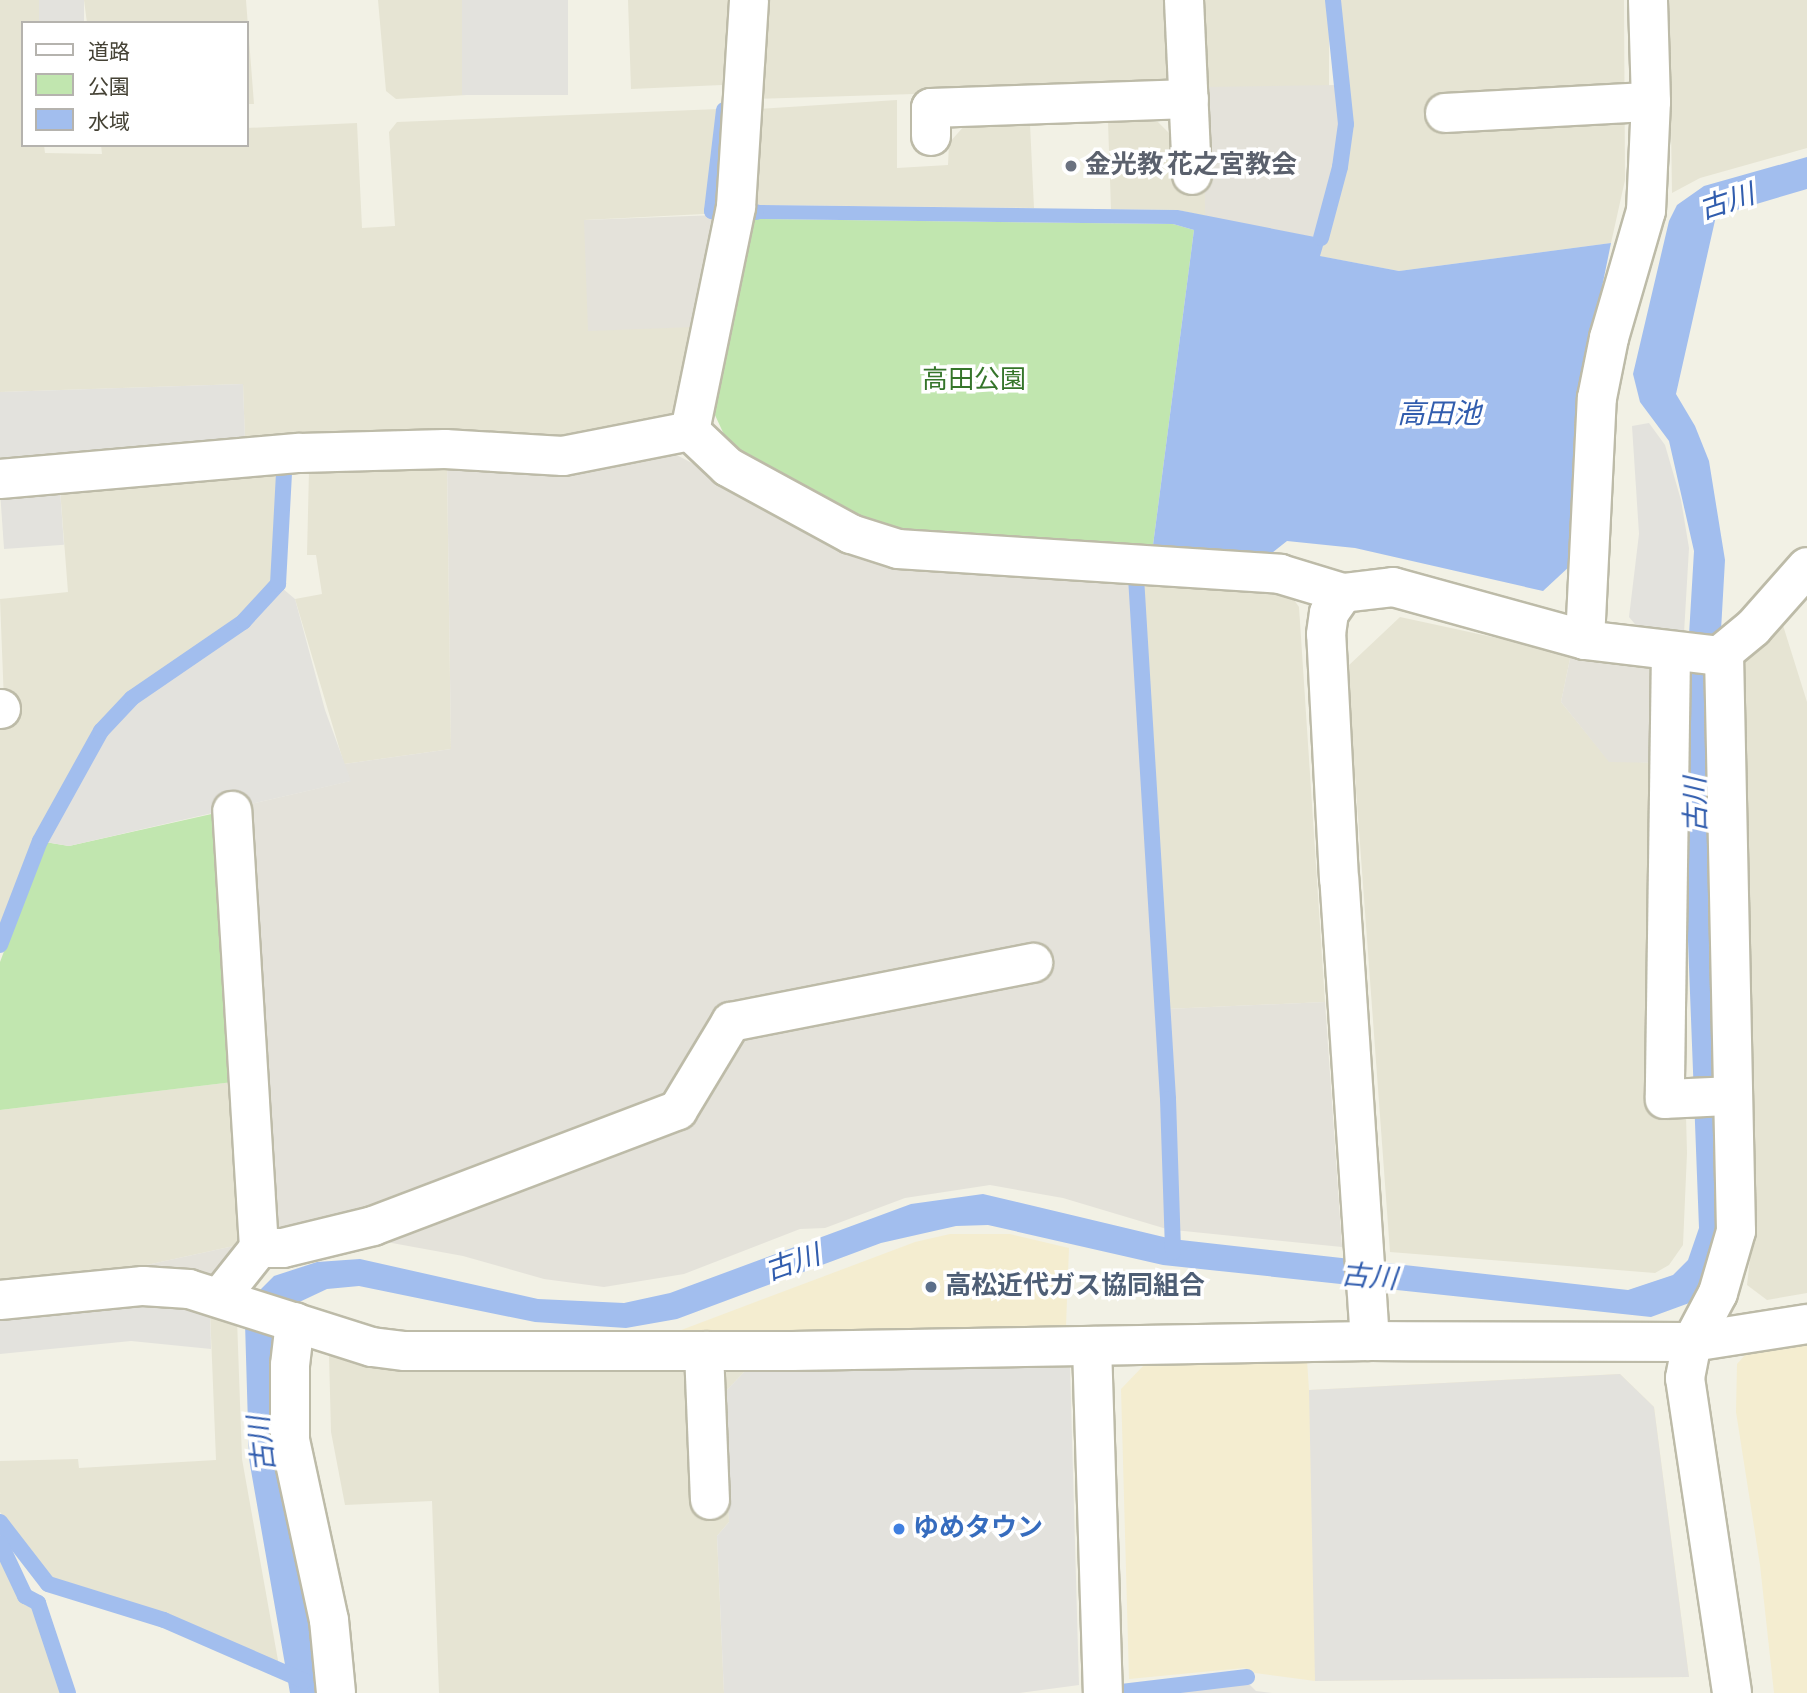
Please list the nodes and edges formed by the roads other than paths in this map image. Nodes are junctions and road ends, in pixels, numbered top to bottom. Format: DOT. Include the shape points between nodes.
graph roads {
  1 [pos="749,0"];
  2 [pos="1184,0"];
  3 [pos="1648,0"];
  4 [pos="1189,99"];
  5 [pos="1651,102"];
  6 [pos="1445,113"];
  7 [pos="931,136"];
  8 [pos="1192,175"];
  9 [pos="690,431"];
  10 [pos="0,479"];
  11 [pos="1807,567"];
  12 [pos="1343,593"];
  13 [pos="1585,640"];
  14 [pos="1700,653"];
  15 [pos="232,811"];
  16 [pos="1033,963"];
  17 [pos="1725,1096"];
  18 [pos="259,1248"];
  19 [pos="0,1300"];
  20 [pos="231,1300"];
  21 [pos="295,1322"];
  22 [pos="1807,1324"];
  23 [pos="1370,1341"];
  24 [pos="1692,1342"];
  25 [pos="1092,1346"];
  26 [pos="704,1351"];
  27 [pos="710,1500"];
  28 [pos="336,1693"];
  29 [pos="1103,1693"];
  30 [pos="1732,1693"];
  1 -- 9 [label="street" via="736,211"];
  2 -- 4 [label="street"];
  3 -- 5 [label="street"];
  4 -- 7 [label="street" via="931,108"];
  4 -- 8 [label="street"];
  5 -- 6 [label="street"];
  5 -- 13 [label="street" via="1646,211 1609,338 1597,398"];
  9 -- 10 [label="street" via="563,456 445,449 300,453"];
  9 -- 12 [label="street" via="728,467 851,534 898,548 1280,574"];
  11 -- 14 [label="street"];
  12 -- 13 [label="street" via="1393,587"];
  12 -- 23 [label="street" via="1329,612 1326,634"];
  13 -- 14 [label="street"];
  14 -- 17 [label="street"];
  14 -- 17 [label="street" via="1665,1099"];
  15 -- 18 [label="street"];
  16 -- 18 [label="street" via="732,1023 678,1110 373,1226 283,1248"];
  17 -- 24 [label="street" via="1736,1231 1718,1293"];
  18 -- 20 [label="street"];
  19 -- 20 [label="street" via="143,1286"];
  20 -- 21 [label="street"];
  21 -- 26 [label="street" via="372,1347 405,1351"];
  21 -- 28 [label="street" via="290,1440 329,1620"];
  22 -- 24 [label="street"];
  23 -- 24 [label="street"];
  23 -- 25 [label="street"];
  24 -- 30 [label="street" via="1685,1378"];
  25 -- 26 [label="street"];
  25 -- 29 [label="street"];
  26 -- 27 [label="street"];
}
